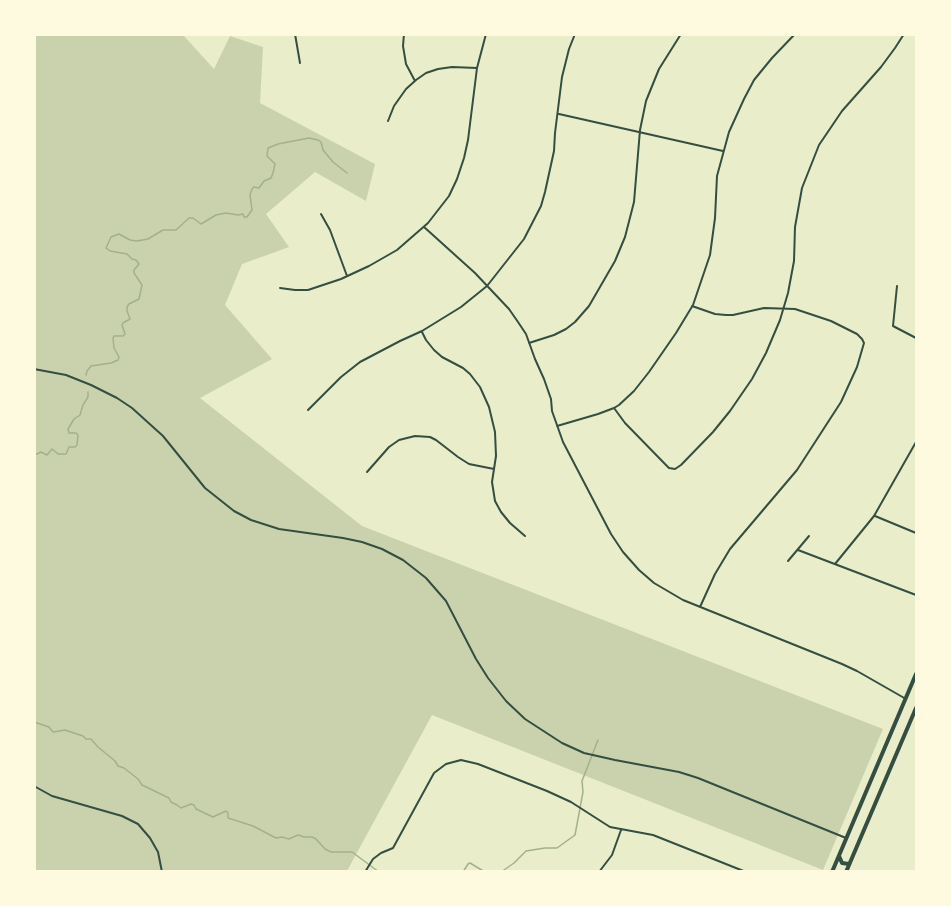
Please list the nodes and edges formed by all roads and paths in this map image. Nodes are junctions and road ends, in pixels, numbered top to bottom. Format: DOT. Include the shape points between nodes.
graph roads {
  1 [pos="295,34"];
  2 [pos="404,34"];
  3 [pos="486,34"];
  4 [pos="575,34"];
  5 [pos="681,34"];
  6 [pos="795,34"];
  7 [pos="904,34"];
  8 [pos="300,63"];
  9 [pos="477,68"];
  10 [pos="415,81"];
  11 [pos="558,114"];
  12 [pos="388,121"];
  13 [pos="640,132"];
  14 [pos="723,151"];
  15 [pos="321,214"];
  16 [pos="424,227"];
  17 [pos="347,276"];
  18 [pos="487,286"];
  19 [pos="897,286"];
  20 [pos="280,288"];
  21 [pos="692,306"];
  22 [pos="784,308"];
  23 [pos="422,331"];
  24 [pos="916,338"];
  25 [pos="529,343"];
  26 [pos="34,369"];
  27 [pos="614,408"];
  28 [pos="308,410"];
  29 [pos="557,426"];
  30 [pos="916,442"];
  31 [pos="494,469"];
  32 [pos="367,472"];
  33 [pos="874,516"];
  34 [pos="916,533"];
  35 [pos="525,536"];
  36 [pos="809,536"];
  37 [pos="798,550"];
  38 [pos="788,561"];
  39 [pos="835,564"];
  40 [pos="916,595"];
  41 [pos="700,607"];
  42 [pos="916,674"];
  43 [pos="906,699"];
  44 [pos="916,708"];
  45 [pos="34,786"];
  46 [pos="621,829"];
  47 [pos="846,838"];
  48 [pos="839,855"];
  49 [pos="849,864"];
  50 [pos="162,872"];
  51 [pos="366,872"];
  52 [pos="599,872"];
  53 [pos="746,872"];
  54 [pos="832,872"];
  55 [pos="846,872"];
  1 -- 8 [label="street"];
  2 -- 10 [label="street" via="406,64"];
  3 -- 9 [label="street"];
  4 -- 11 [label="street" via="565,61"];
  5 -- 13 [label="street" via="659,69 646,101"];
  6 -- 14 [label="street" via="754,80"];
  7 -- 22 [label="street" via="819,145 802,188"];
  9 -- 10 [label="street" via="438,69"];
  9 -- 16 [label="street" via="468,140 457,179 449,196"];
  10 -- 12 [label="street" via="394,106"];
  11 -- 13 [label="street"];
  11 -- 18 [label="street" via="553,158 541,206 524,239"];
  13 -- 14 [label="street"];
  13 -- 25 [label="street" via="634,202 615,261 575,322 554,335"];
  14 -- 21 [label="street" via="710,255"];
  15 -- 17 [label="street"];
  16 -- 17 [label="street" via="397,250"];
  16 -- 18 [label="street"];
  17 -- 20 [label="street" via="308,290"];
  18 -- 23 [label="street"];
  18 -- 25 [label="street" via="513,314"];
  19 -- 24 [label="street" via="893,326"];
  21 -- 22 [label="street" via="726,315"];
  21 -- 27 [label="street" via="649,372"];
  22 -- 27 [label="street" via="752,379 713,432 675,469 669,468"];
  22 -- 41 [label="street" via="831,321 857,334 864,347 841,402 797,470 730,549"];
  23 -- 28 [label="street" via="360,362"];
  23 -- 31 [label="street" via="434,350 463,368 480,387 495,432"];
  25 -- 29 [label="street"];
  26 -- 47 [label="street" via="66,375 132,408 163,436 205,488 251,520 279,529 362,542 403,560 446,601 476,659 506,701 562,743 584,753 698,778"];
  27 -- 29 [label="street"];
  29 -- 41 [label="street" via="623,552 654,583"];
  30 -- 33 [label="street"];
  31 -- 32 [label="street" via="469,464 436,440 415,436 399,440"];
  31 -- 35 [label="street" via="495,501"];
  33 -- 34 [label="street"];
  33 -- 39 [label="street"];
  36 -- 37 [label="street"];
  37 -- 38 [label="street"];
  37 -- 39 [label="street"];
  39 -- 40 [label="street"];
  41 -- 43 [label="street" via="842,664"];
  42 -- 43 [label="main road"];
  43 -- 47 [label="main road"];
  44 -- 49 [label="main road"];
  45 -- 50 [label="street" via="52,796 138,824 158,852"];
  46 -- 51 [label="street" via="547,791 470,761 452,761 434,773 393,848 374,859"];
  46 -- 52 [label="street" via="612,855"];
  46 -- 53 [label="street" via="653,835"];
  47 -- 48 [label="main road"];
  48 -- 49 [label="main road" via="841,861"];
  48 -- 54 [label="main road"];
  49 -- 55 [label="main road"];
}
